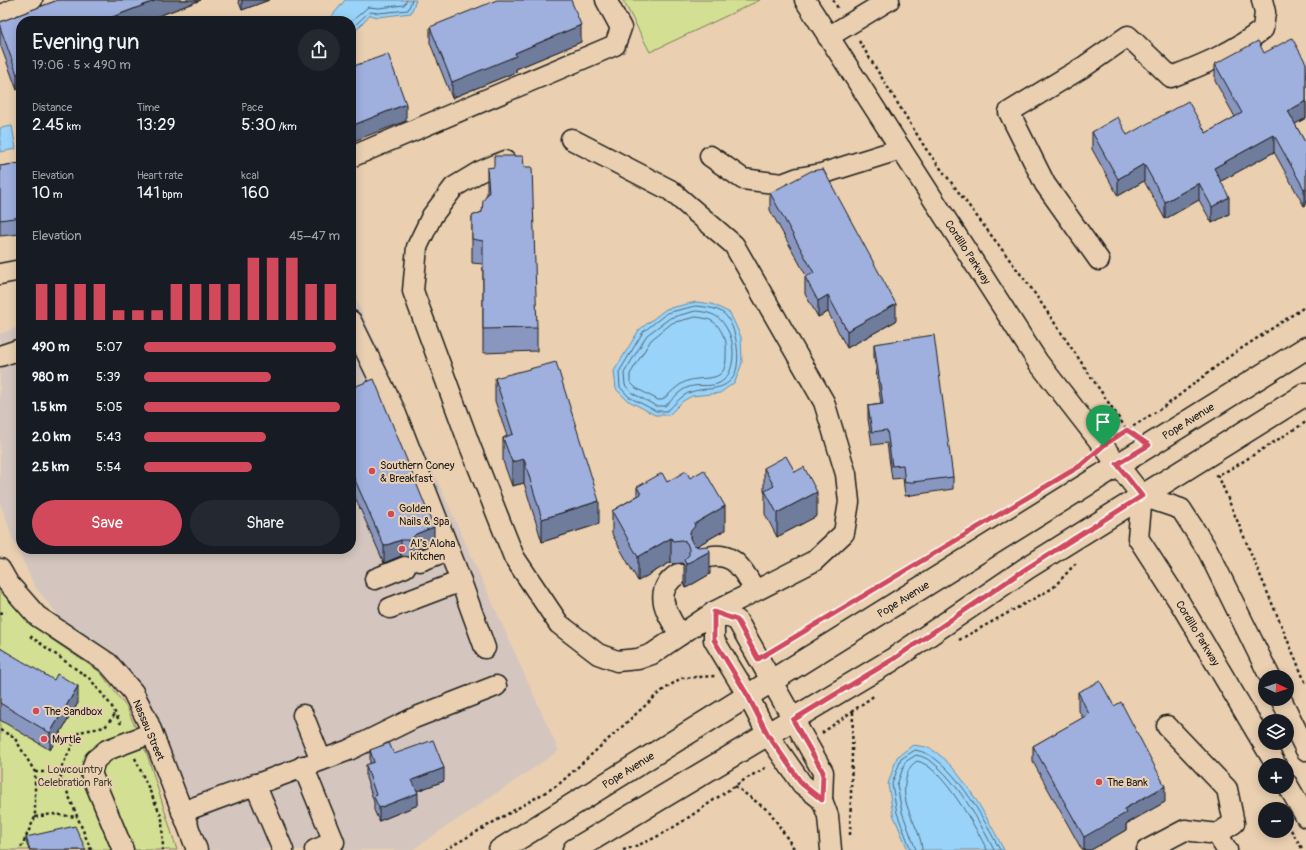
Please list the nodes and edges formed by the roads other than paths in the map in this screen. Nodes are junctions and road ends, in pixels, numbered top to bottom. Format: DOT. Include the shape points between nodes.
graph roads {
  1 [pos="32,0"];
  2 [pos="606,0"];
  3 [pos="805,0"];
  4 [pos="889,0"];
  5 [pos="1262,0"];
  6 [pos="0,16"];
  7 [pos="828,37"];
  8 [pos="571,139"];
  9 [pos="901,149"];
  10 [pos="356,155"];
  11 [pos="710,156"];
  12 [pos="505,161"];
  13 [pos="1100,260"];
  14 [pos="16,271"];
  15 [pos="0,274"];
  16 [pos="356,331"];
  17 [pos="1306,348"];
  18 [pos="16,351"];
  19 [pos="0,356"];
  20 [pos="1306,394"];
  21 [pos="1117,464"];
  22 [pos="1142,496"];
  23 [pos="449,550"];
  24 [pos="701,560"];
  25 [pos="0,569"];
  26 [pos="678,574"];
  27 [pos="375,579"];
  28 [pos="461,581"];
  29 [pos="755,590"];
  30 [pos="390,608"];
  31 [pos="714,612"];
  32 [pos="680,634"];
  33 [pos="485,648"];
  34 [pos="1267,670"];
  35 [pos="770,682"];
  36 [pos="496,686"];
  37 [pos="748,696"];
  38 [pos="1284,706"];
  39 [pos="304,715"];
  40 [pos="793,720"];
  41 [pos="1167,726"];
  42 [pos="152,733"];
  43 [pos="768,735"];
  44 [pos="1306,750"];
  45 [pos="1272,758"];
  46 [pos="312,763"];
  47 [pos="255,784"];
  48 [pos="1293,794"];
  49 [pos="822,800"];
  50 [pos="182,812"];
  51 [pos="1306,817"];
  52 [pos="1222,842"];
  53 [pos="123,850"];
  54 [pos="197,850"];
  55 [pos="283,850"];
  56 [pos="315,850"];
  57 [pos="500,850"];
  58 [pos="574,850"];
  59 [pos="831,850"];
  60 [pos="1147,850"];
  1 -- 6 [label="street"];
  2 -- 10 [label="street" via="621,28 615,45"];
  3 -- 7 [label="street, Cordillo Parkway"];
  4 -- 7 [label="street"];
  5 -- 13 [label="street" via="1265,12 1263,29 1251,39 1199,66 1171,76 1128,36 1085,66 1009,112 1045,184"];
  7 -- 9 [label="street, Cordillo Parkway"];
  8 -- 29 [label="street" via="670,190 734,245 824,402 846,474 849,502 844,534 814,561"];
  9 -- 11 [label="street" via="782,184 743,178"];
  9 -- 21 [label="street, Cordillo Parkway" via="1038,362"];
  12 -- 32 [label="street" via="479,172 454,187 432,216 417,247 413,291 514,557 559,624 598,654 617,661 638,659 652,654"];
  14 -- 15 [label="street"];
  16 -- 23 [label="street" via="394,409"];
  17 -- 21 [label="main road, Pope Avenue"];
  18 -- 19 [label="street"];
  20 -- 22 [label="main road"];
  21 -- 22 [label="street, Cordillo Parkway"];
  21 -- 35 [label="main road, Pope Avenue"];
  22 -- 34 [label="street" via="1181,509 1208,551"];
  22 -- 40 [label="main road" via="1027,568 892,660"];
  22 -- 45 [label="street, Cordillo Parkway" via="1138,538 1180,603"];
  23 -- 27 [label="street"];
  23 -- 28 [label="street"];
  24 -- 29 [label="street" via="712,555 722,555 734,560"];
  25 -- 42 [label="street, Nassau Street" via="12,588 37,616 108,663 124,680 137,698"];
  26 -- 32 [label="street" via="666,584 663,596 667,613"];
  28 -- 30 [label="street"];
  28 -- 33 [label="street"];
  29 -- 31 [label="street"];
  31 -- 32 [label="street"];
  31 -- 35 [label="street" via="737,620"];
  31 -- 37 [label="street" via="714,640"];
  35 -- 37 [label="main road, Pope Avenue"];
  35 -- 40 [label="street"];
  36 -- 46 [label="street" via="414,718 349,750"];
  37 -- 43 [label="street"];
  37 -- 57 [label="main road, Pope Avenue"];
  38 -- 44 [label="street"];
  39 -- 46 [label="street"];
  40 -- 43 [label="main road"];
  40 -- 49 [label="street" via="823,772"];
  41 -- 52 [label="street" via="1227,789 1234,823"];
  42 -- 50 [label="street, Nassau Street"];
  42 -- 53 [label="street" via="107,750 95,760 91,773"];
  43 -- 49 [label="street" via="802,784"];
  43 -- 58 [label="main road"];
  46 -- 47 [label="street"];
  46 -- 56 [label="street" via="334,842"];
  47 -- 50 [label="street"];
  47 -- 55 [label="street"];
  48 -- 51 [label="street"];
  49 -- 59 [label="street" via="828,816"];
  50 -- 54 [label="street, Nassau Street"];
  52 -- 60 [label="street" via="1185,830"];
}
